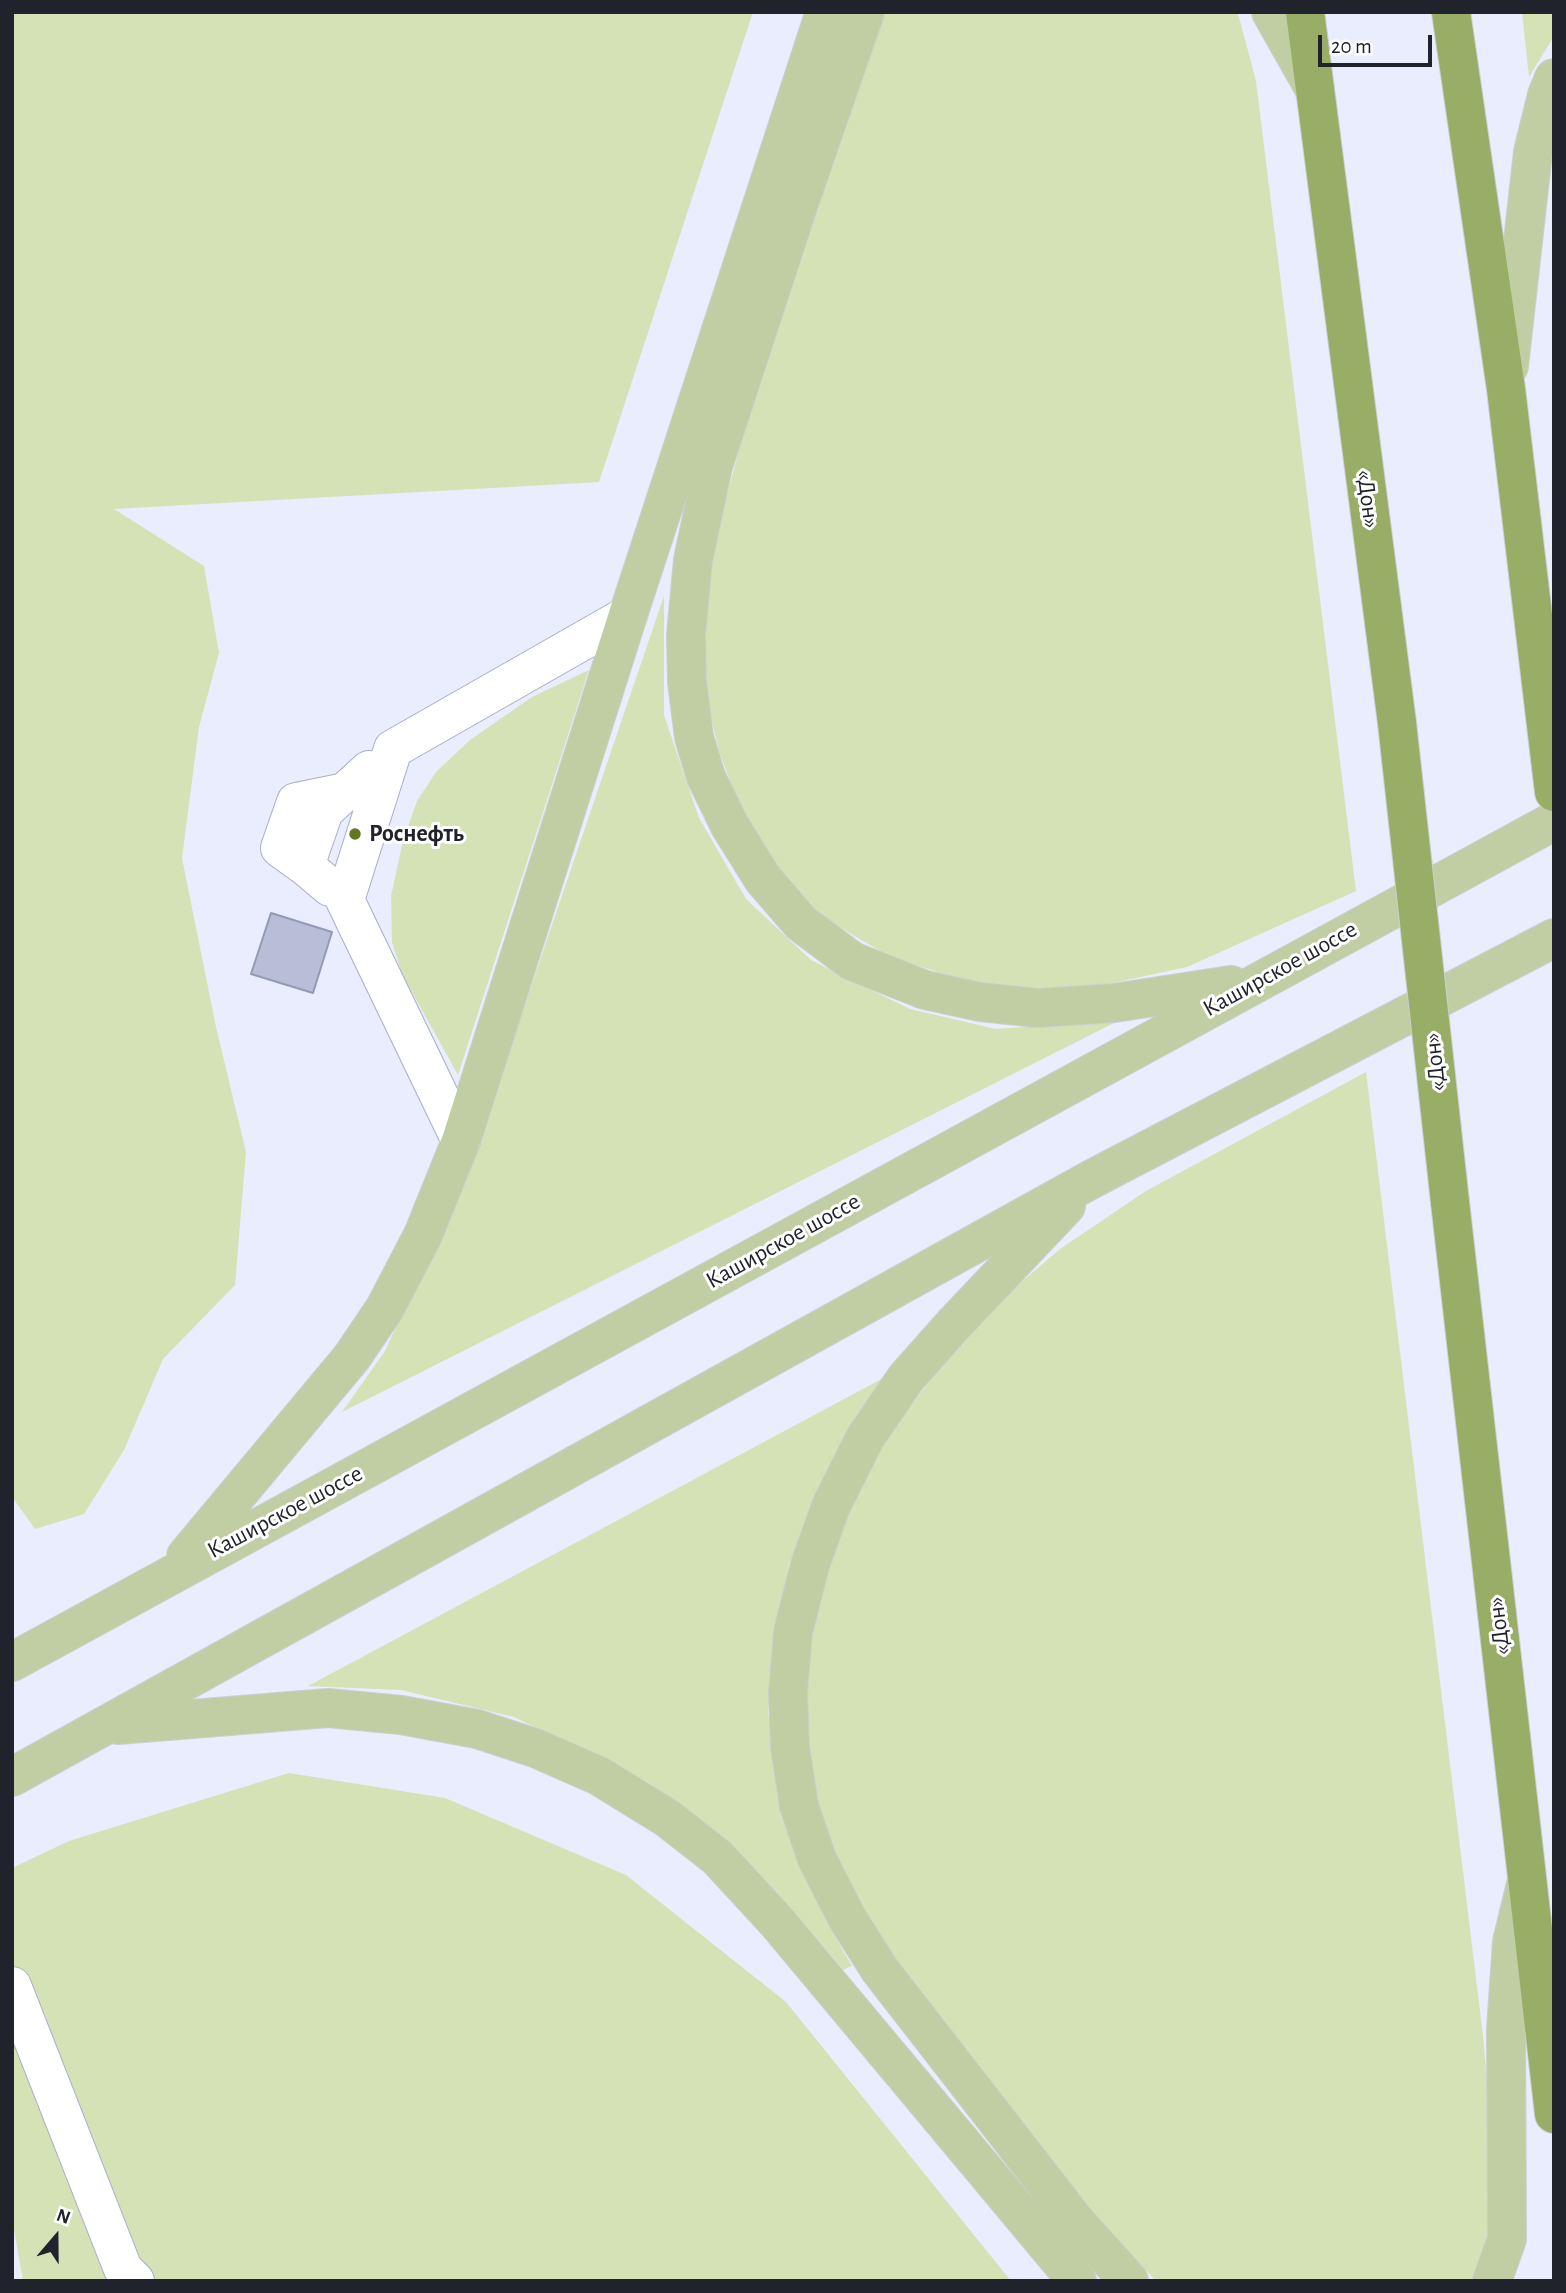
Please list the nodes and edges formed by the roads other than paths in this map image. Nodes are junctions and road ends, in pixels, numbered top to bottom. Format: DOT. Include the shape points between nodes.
graph roads {
  1 [pos="825,12"];
  2 [pos="864,12"];
  3 [pos="1271,12"];
  4 [pos="1305,12"];
  5 [pos="1451,12"];
  6 [pos="1554,78"];
  7 [pos="1315,91"];
  8 [pos="1506,389"];
  9 [pos="628,615"];
  10 [pos="369,770"];
  11 [pos="1554,792"];
  12 [pos="1554,821"];
  13 [pos="327,884"];
  14 [pos="1554,938"];
  15 [pos="1257,981"];
  16 [pos="461,1141"];
  17 [pos="1092,1179"];
  18 [pos="173,1572"];
  19 [pos="12,1662"];
  20 [pos="105,1726"];
  21 [pos="12,1777"];
  22 [pos="1528,1878"];
  23 [pos="12,1986"];
  24 [pos="1554,2114"];
  25 [pos="135,2281"];
  26 [pos="1077,2281"];
  27 [pos="1129,2281"];
  28 [pos="1492,2281"];
  1 -- 9 [label="main road"];
  2 -- 15 [label="main road" via="713,466 693,560 687,682 694,737 706,777 763,879 801,923 852,961 926,990 980,1002 1038,1007 1114,1003"];
  3 -- 7 [label="main road"];
  4 -- 7 [label="highway, «Дон»"];
  5 -- 8 [label="highway"];
  6 -- 8 [label="main road" via="1533,152"];
  7 -- 22 [label="highway, «Дон», bridge" via="1397,723"];
  8 -- 11 [label="highway"];
  9 -- 10 [label="lane"];
  9 -- 16 [label="main road"];
  10 -- 13 [label="lane"];
  10 -- 13 [label="lane" via="296,802 280,848"];
  12 -- 15 [label="main road, Каширское шоссе"];
  13 -- 16 [label="lane"];
  14 -- 17 [label="main road"];
  15 -- 18 [label="main road, Каширское шоссе"];
  16 -- 18 [label="main road" via="423,1235 385,1308 352,1357"];
  17 -- 20 [label="main road"];
  17 -- 27 [label="main road" via="906,1378 865,1438 831,1506 810,1565 793,1632 788,1693 799,1806 817,1859 847,1918 922,2025 1075,2221"];
  18 -- 19 [label="main road, Каширское шоссе"];
  20 -- 21 [label="main road"];
  20 -- 26 [label="main road" via="328,1708 401,1714 477,1729 600,1776 667,1818 717,1857 777,1922"];
  22 -- 24 [label="highway, «Дон»"];
  22 -- 28 [label="main road" via="1512,1942 1506,2029 1507,2239"];
  23 -- 25 [label="lane" via="123,2269"];
}
